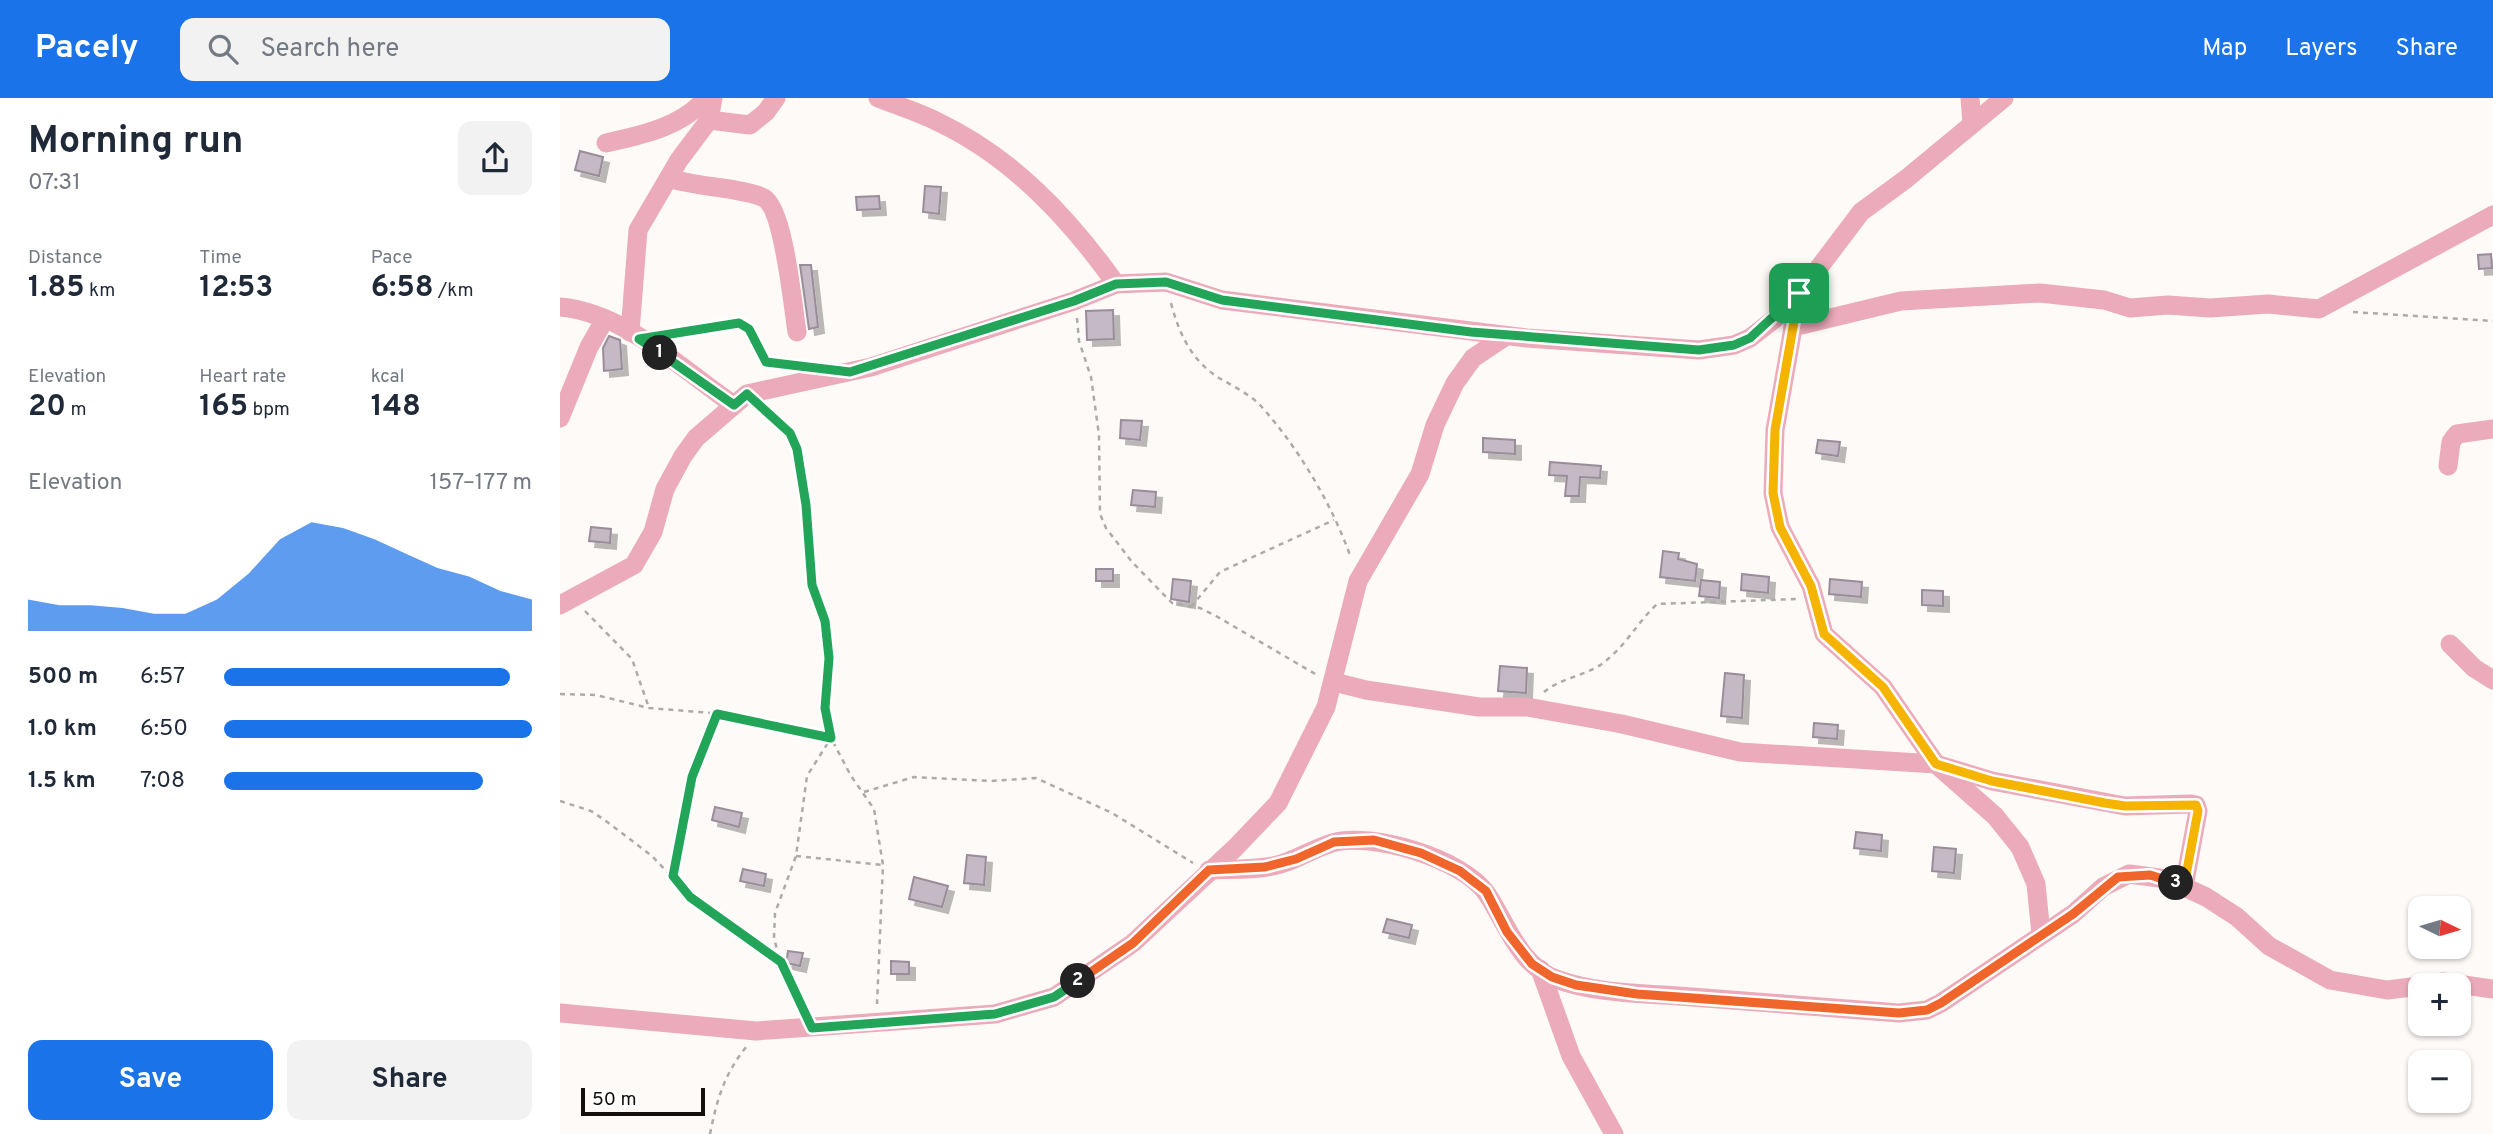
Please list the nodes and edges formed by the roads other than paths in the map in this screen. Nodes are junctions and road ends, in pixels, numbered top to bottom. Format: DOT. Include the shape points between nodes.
graph roads {
  1 [pos="706,98"];
  2 [pos="713,98"];
  3 [pos="776,98"];
  4 [pos="878,98"];
  5 [pos="1970,98"];
  6 [pos="2004,98"];
  7 [pos="709,120"];
  8 [pos="1972,124"];
  9 [pos="606,143"];
  10 [pos="669,178"];
  11 [pos="2493,215"];
  12 [pos="1116,284"];
  13 [pos="1799,293"];
  14 [pos="560,307"];
  15 [pos="605,318"];
  16 [pos="1793,327"];
  17 [pos="797,332"];
  18 [pos="635,335"];
  19 [pos="1506,335"];
  20 [pos="741,399"];
  21 [pos="560,418"];
  22 [pos="2493,429"];
  23 [pos="2448,466"];
  24 [pos="568,601"];
  25 [pos="2450,645"];
  26 [pos="2493,680"];
  27 [pos="1334,682"];
  28 [pos="1936,764"];
  29 [pos="1209,870"];
  30 [pos="2184,886"];
  31 [pos="2041,934"];
  32 [pos="1540,970"];
  33 [pos="2471,986"];
  34 [pos="2408,988"];
  35 [pos="2493,989"];
  36 [pos="560,1013"];
  37 [pos="1614,1134"];
  1 -- 9 [label="street" via="662,128"];
  2 -- 7 [label="street"];
  3 -- 7 [label="street" via="750,125"];
  4 -- 12 [label="street" via="937,121 1031,184"];
  5 -- 8 [label="street"];
  6 -- 8 [label="street"];
  7 -- 10 [label="street"];
  8 -- 13 [label="street" via="1853,219"];
  10 -- 17 [label="street" via="762,197 771,204"];
  10 -- 18 [label="street" via="635,239"];
  11 -- 16 [label="street" via="2319,309 2268,304 2130,308 2104,300 2040,293 1901,301"];
  12 -- 19 [label="street" via="1166,282 1222,300"];
  12 -- 20 [label="street" via="872,367"];
  13 -- 16 [label="street"];
  13 -- 19 [label="street" via="1750,338 1720,348"];
  14 -- 15 [label="street"];
  15 -- 18 [label="street"];
  15 -- 21 [label="street"];
  16 -- 28 [label="street" via="1775,430 1773,493 1780,527 1801,564 1824,634 1883,687"];
  18 -- 20 [label="street"];
  19 -- 27 [label="street" via="1473,358 1455,383 1435,425 1420,474 1358,581"];
  20 -- 24 [label="street" via="683,456 665,489 653,532 634,565"];
  22 -- 23 [label="street" via="2457,434 2451,442"];
  25 -- 26 [label="street"];
  27 -- 28 [label="street" via="1479,707 1527,707 1740,752"];
  27 -- 29 [label="street" via="1278,803"];
  28 -- 30 [label="street" via="1992,781 2105,803 2196,805"];
  28 -- 31 [label="street" via="1987,808 2020,848 2036,884"];
  29 -- 32 [label="street" via="1279,864 1334,842 1374,840 1421,853 1460,871 1486,891 1507,932"];
  29 -- 36 [label="street" via="1133,943 1054,997 995,1014 759,1031"];
  30 -- 31 [label="street" via="2150,875 2118,877"];
  30 -- 34 [label="street" via="2225,907 2269,946 2330,979 2388,990"];
  31 -- 32 [label="street" via="1941,1003 1908,1012 1637,994 1576,985"];
  32 -- 37 [label="street" via="1571,1056"];
  33 -- 35 [label="street"];
}
